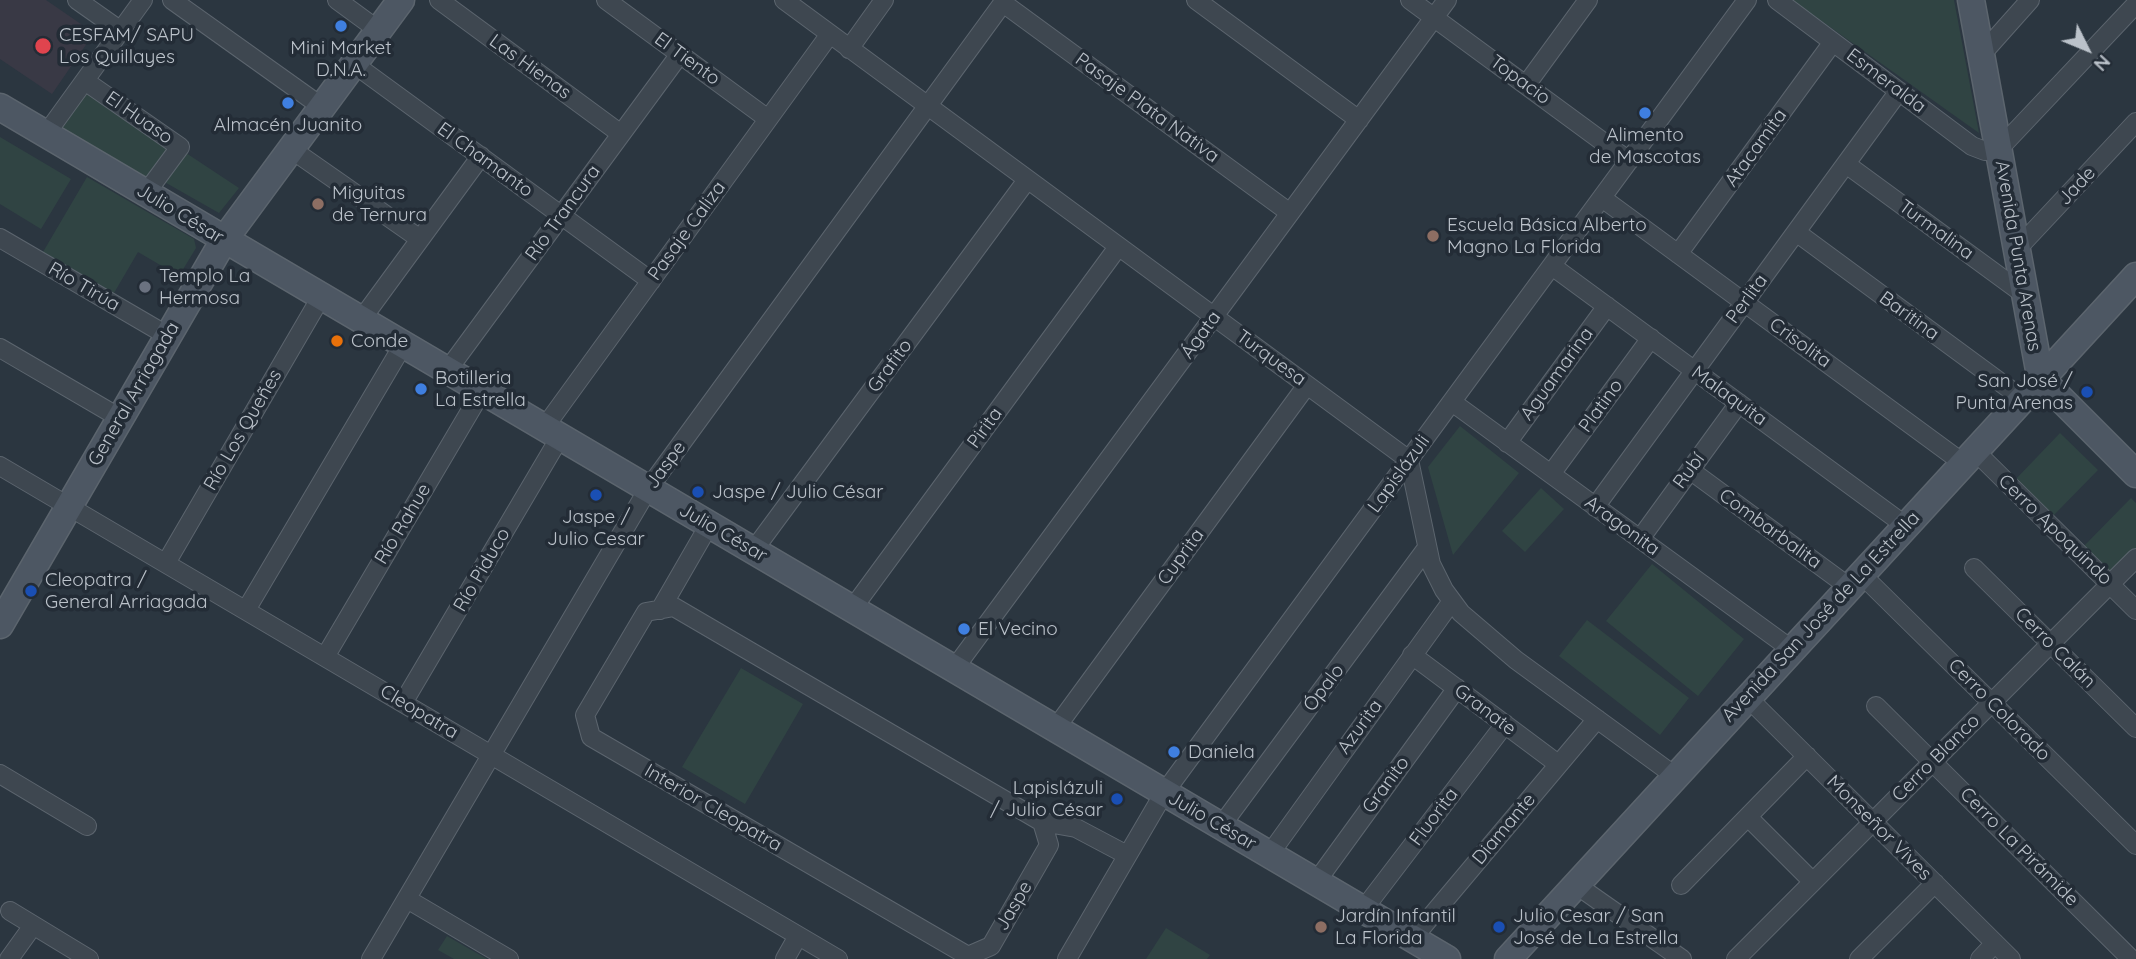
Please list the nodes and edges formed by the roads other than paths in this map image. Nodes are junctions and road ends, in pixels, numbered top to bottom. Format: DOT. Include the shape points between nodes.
graph roads {
  1 [pos="77,0"];
  2 [pos="143,0"];
  3 [pos="172,0"];
  4 [pos="337,0"];
  5 [pos="401,0"];
  6 [pos="439,0"];
  7 [pos="606,0"];
  8 [pos="783,0"];
  9 [pos="884,0"];
  10 [pos="1196,0"];
  11 [pos="1410,0"];
  12 [pos="1447,0"];
  13 [pos="1588,0"];
  14 [pos="1747,0"];
  15 [pos="1776,0"];
  16 [pos="1971,0"];
  17 [pos="2030,0"];
  18 [pos="1004,1"];
  19 [pos="2136,4"];
  20 [pos="1434,17"];
  21 [pos="378,30"];
  22 [pos="121,31"];
  23 [pos="830,34"];
  24 [pos="1833,42"];
  25 [pos="849,49"];
  26 [pos="680,54"];
  27 [pos="1981,55"];
  28 [pos="354,64"];
  29 [pos="85,80"];
  30 [pos="1525,85"];
  31 [pos="1899,91"];
  32 [pos="0,107"];
  33 [pos="322,107"];
  34 [pos="927,107"];
  35 [pos="768,118"];
  36 [pos="1359,120"];
  37 [pos="2136,122"];
  38 [pos="46,134"];
  39 [pos="621,134"];
  40 [pos="291,149"];
  41 [pos="1999,149"];
  42 [pos="481,156"];
  43 [pos="1629,161"];
  44 [pos="1846,164"];
  45 [pos="1027,180"];
  46 [pos="146,193"];
  47 [pos="1602,198"];
  48 [pos="1290,213"];
  49 [pos="562,215"];
  50 [pos="1796,232"];
  51 [pos="0,238"];
  52 [pos="420,239"];
  53 [pos="224,240"];
  54 [pos="1118,247"];
  55 [pos="2017,249"];
  56 [pos="1678,254"];
  57 [pos="1552,266"];
  58 [pos="2136,276"];
  59 [pos="651,281"];
  60 [pos="2025,295"];
  61 [pos="321,297"];
  62 [pos="1744,303"];
  63 [pos="1607,306"];
  64 [pos="1214,317"];
  65 [pos="361,320"];
  66 [pos="168,337"];
  67 [pos="1651,338"];
  68 [pos="403,345"];
  69 [pos="0,348"];
  70 [pos="447,371"];
  71 [pos="1695,371"];
  72 [pos="2042,378"];
  73 [pos="1307,385"];
  74 [pos="482,391"];
  75 [pos="2023,399"];
  76 [pos="1452,402"];
  77 [pos="1739,403"];
  78 [pos="120,418"];
  79 [pos="552,433"];
  80 [pos="1507,443"];
  81 [pos="1969,457"];
  82 [pos="1409,460"];
  83 [pos="0,466"];
  84 [pos="1690,470"];
  85 [pos="1551,474"];
  86 [pos="2136,474"];
  87 [pos="648,489"];
  88 [pos="69,506"];
  89 [pos="1595,507"];
  90 [pos="709,525"];
  91 [pos="1906,526"];
  92 [pos="1640,539"];
  93 [pos="1426,549"];
  94 [pos="753,551"];
  95 [pos="2136,558"];
  96 [pos="166,563"];
  97 [pos="1974,568"];
  98 [pos="1855,581"];
  99 [pos="2110,584"];
  100 [pos="1452,601"];
  101 [pos="852,609"];
  102 [pos="246,610"];
  103 [pos="660,610"];
  104 [pos="2136,610"];
  105 [pos="0,625"];
  106 [pos="2050,644"];
  107 [pos="1791,649"];
  108 [pos="1412,655"];
  109 [pos="324,657"];
  110 [pos="954,669"];
  111 [pos="1457,688"];
  112 [pos="1747,697"];
  113 [pos="1992,703"];
  114 [pos="404,704"];
  115 [pos="1876,706"];
  116 [pos="1597,719"];
  117 [pos="1504,724"];
  118 [pos="2136,728"];
  119 [pos="1055,729"];
  120 [pos="491,755"];
  121 [pos="1807,756"];
  122 [pos="1932,762"];
  123 [pos="1558,765"];
  124 [pos="0,774"];
  125 [pos="1675,776"];
  126 [pos="1164,793"];
  127 [pos="1748,817"];
  128 [pos="1042,822"];
  129 [pos="1873,822"];
  130 [pos="87,826"];
  131 [pos="1221,826"];
  132 [pos="2136,845"];
  133 [pos="1127,855"];
  134 [pos="1269,855"];
  135 [pos="1315,882"];
  136 [pos="1813,882"];
  137 [pos="1935,883"];
  138 [pos="1575,884"];
  139 [pos="1681,885"];
  140 [pos="407,899"];
  141 [pos="1363,910"];
  142 [pos="10,911"];
  143 [pos="32,926"];
  144 [pos="799,936"];
  145 [pos="1412,939"];
  146 [pos="1995,943"];
  147 [pos="967,957"];
  148 [pos="9,959"];
  149 [pos="89,959"];
  150 [pos="371,959"];
  151 [pos="509,959"];
  152 [pos="785,959"];
  153 [pos="838,959"];
  154 [pos="1067,959"];
  155 [pos="1447,959"];
  156 [pos="1508,959"];
  157 [pos="1682,959"];
  158 [pos="1736,959"];
  159 [pos="1859,959"];
  160 [pos="1980,959"];
  161 [pos="2011,959"];
  162 [pos="2132,959"];
  1 -- 22 [label="street"];
  2 -- 22 [label="street"];
  3 -- 33 [label="street"];
  4 -- 21 [label="street"];
  5 -- 21 [label="street, General Arriagada"];
  6 -- 39 [label="street, Las Hienas"];
  7 -- 26 [label="street, El Tiento"];
  8 -- 23 [label="street, Turquesa"];
  9 -- 25 [label="street"];
  10 -- 36 [label="street"];
  11 -- 20 [label="street, Topacio"];
  12 -- 20 [label="street, Ágata"];
  13 -- 30 [label="street"];
  14 -- 43 [label="street, Lapislázuli"];
  15 -- 24 [label="street, Esmeralda"];
  16 -- 27 [label="street, Avenida Punta Arenas"];
  17 -- 27 [label="street"];
  18 -- 34 [label="street, Jaspe"];
  18 -- 48 [label="street, Pasaje Plata Nativa"];
  19 -- 41 [label="street"];
  20 -- 30 [label="street, Topacio"];
  20 -- 36 [label="street, Ágata"];
  21 -- 28 [label="street, General Arriagada"];
  22 -- 29 [label="street"];
  23 -- 25 [label="street, Turquesa"];
  23 -- 35 [label="street, Pasaje Caliza"];
  24 -- 31 [label="street, Esmeralda"];
  24 -- 56 [label="street, Atacamita"];
  25 -- 34 [label="street, Turquesa"];
  26 -- 35 [label="street, El Tiento"];
  26 -- 39 [label="street, Río Trancura"];
  27 -- 41 [label="street, Avenida Punta Arenas"];
  28 -- 33 [label="street, General Arriagada"];
  28 -- 42 [label="street, El Chamanto"];
  29 -- 38 [label="street"];
  29 -- 46 [label="street, El Huaso" via="180,147"];
  30 -- 43 [label="street, Topacio"];
  31 -- 41 [label="street, Esmeralda" via="1978,150"];
  31 -- 44 [label="street, Perlita"];
  32 -- 38 [label="street, Julio César"];
  33 -- 40 [label="street, General Arriagada"];
  34 -- 45 [label="street, Turquesa"];
  34 -- 87 [label="street, Jaspe"];
  35 -- 59 [label="street, Pasaje Caliza"];
  36 -- 48 [label="street, Ágata"];
  37 -- 55 [label="street, Jade"];
  38 -- 46 [label="street, Julio César"];
  39 -- 49 [label="street, Río Trancura"];
  40 -- 52 [label="street"];
  40 -- 53 [label="street, General Arriagada"];
  41 -- 55 [label="street, Avenida Punta Arenas"];
  42 -- 49 [label="street, El Chamanto"];
  42 -- 52 [label="street"];
  43 -- 47 [label="street, Lapislázuli"];
  44 -- 50 [label="street, Perlita"];
  44 -- 60 [label="street, Turmalina"];
  45 -- 54 [label="street, Turquesa"];
  45 -- 94 [label="street, Grafito"];
  46 -- 53 [label="street, Julio César"];
  47 -- 56 [label="street, Crisolita"];
  47 -- 57 [label="street, Lapislázuli"];
  48 -- 64 [label="street, Ágata"];
  49 -- 59 [label="street, El Chamanto"];
  49 -- 70 [label="street, Río Trancura"];
  50 -- 62 [label="street, Perlita"];
  50 -- 75 [label="street, Baritina"];
  51 -- 66 [label="street, Río Tirúa"];
  52 -- 65 [label="street"];
  53 -- 61 [label="street, Julio César"];
  53 -- 66 [label="street, General Arriagada"];
  54 -- 64 [label="street, Turquesa"];
  54 -- 101 [label="street, Pirita"];
  55 -- 60 [label="street, Avenida Punta Arenas"];
  56 -- 62 [label="street, Crisolita"];
  57 -- 63 [label="street, Malaquita"];
  57 -- 76 [label="street, Lapislázuli"];
  58 -- 72 [label="street, Avenida San José de La Estrella"];
  59 -- 79 [label="street, Pasaje Caliza"];
  60 -- 72 [label="street, Avenida Punta Arenas"];
  61 -- 65 [label="street, Julio César"];
  61 -- 96 [label="street, Río Los Queñes"];
  62 -- 71 [label="street, Perlita"];
  62 -- 81 [label="street, Crisolita"];
  63 -- 67 [label="street, Malaquita"];
  63 -- 80 [label="street, Aguamarina"];
  64 -- 73 [label="street, Turquesa"];
  64 -- 110 [label="street, Ágata"];
  65 -- 68 [label="street, Julio César"];
  66 -- 78 [label="street, General Arriagada"];
  67 -- 71 [label="street, Malaquita"];
  67 -- 85 [label="street, Platino"];
  68 -- 70 [label="street, Julio César"];
  68 -- 102 [label="street"];
  69 -- 78 [label="street"];
  70 -- 74 [label="street, Julio César"];
  71 -- 77 [label="street, Malaquita"];
  71 -- 89 [label="street, Perlita"];
  72 -- 75 [label="street, Avenida San José de La Estrella"];
  72 -- 86 [label="street, Avenida Punta Arenas"];
  73 -- 82 [label="street, Turquesa"];
  73 -- 119 [label="street, Cuprita"];
  74 -- 79 [label="street, Julio César"];
  74 -- 109 [label="street, Río Rahue"];
  75 -- 81 [label="street, Avenida San José de La Estrella"];
  76 -- 80 [label="street, Aragonita"];
  76 -- 82 [label="street, Lapislázuli"];
  77 -- 84 [label="street, Rubí"];
  77 -- 91 [label="street, Malaquita"];
  78 -- 88 [label="street, General Arriagada"];
  79 -- 87 [label="street, Julio César"];
  79 -- 114 [label="street, Río Piduco"];
  80 -- 85 [label="street, Aragonita"];
  81 -- 91 [label="street, Avenida San José de La Estrella"];
  81 -- 99 [label="street, Cerro Apoquindo"];
  82 -- 93 [label="street"];
  82 -- 126 [label="street, Lapislázuli"];
  83 -- 88 [label="street, Cleopatra"];
  84 -- 92 [label="street, Rubí"];
  84 -- 98 [label="street, Combarbalita"];
  85 -- 89 [label="street, Aragonita"];
  87 -- 90 [label="street, Julio César"];
  87 -- 120 [label="street, Jaspe"];
  88 -- 96 [label="street, Cleopatra"];
  88 -- 105 [label="street, General Arriagada"];
  89 -- 92 [label="street, Aragonita"];
  90 -- 94 [label="street, Julio César"];
  90 -- 103 [label="street"];
  91 -- 98 [label="street, Avenida San José de La Estrella"];
  92 -- 107 [label="street, Aragonita"];
  93 -- 100 [label="street"];
  93 -- 131 [label="street, Ópalo"];
  94 -- 101 [label="street, Julio César"];
  95 -- 99 [label="street, Cerro Blanco"];
  96 -- 102 [label="street, Cleopatra"];
  97 -- 106 [label="street, Cerro Calán"];
  98 -- 107 [label="street, Avenida San José de La Estrella"];
  98 -- 113 [label="street, Cerro Colorado"];
  99 -- 104 [label="street, Cerro Apoquindo"];
  99 -- 106 [label="street, Cerro Blanco"];
  100 -- 108 [label="street, Azurita"];
  100 -- 116 [label="street" via="1483,635"];
  101 -- 110 [label="street, Julio César"];
  102 -- 109 [label="street, Cleopatra"];
  103 -- 128 [label="street" via="674,607"];
  103 -- 147 [label="street, Interior Cleopatra" via="646,612 585,715 591,737"];
  106 -- 113 [label="street, Cerro Blanco"];
  106 -- 118 [label="street, Cerro Calán"];
  107 -- 112 [label="street, Avenida San José de La Estrella"];
  108 -- 111 [label="street, Granate"];
  108 -- 134 [label="street, Azurita"];
  109 -- 114 [label="street, Cleopatra"];
  110 -- 119 [label="street, Julio César"];
  111 -- 117 [label="street, Granate"];
  111 -- 135 [label="street, Granito"];
  112 -- 121 [label="street, Monseñor Vives"];
  112 -- 125 [label="street, Avenida San José de La Estrella"];
  113 -- 122 [label="street, Cerro Blanco"];
  113 -- 132 [label="street, Cerro Colorado"];
  114 -- 120 [label="street, Cleopatra"];
  115 -- 122 [label="street, Cerro La Pirámide"];
  116 -- 123 [label="street, Diamante"];
  116 -- 125 [label="street"];
  117 -- 123 [label="street, Granate"];
  117 -- 141 [label="street, Fluorita"];
  119 -- 126 [label="street, Julio César"];
  120 -- 140 [label="street, Jaspe"];
  120 -- 144 [label="street, Cleopatra"];
  121 -- 127 [label="street"];
  121 -- 129 [label="street, Monseñor Vives"];
  122 -- 129 [label="street, Cerro Blanco"];
  122 -- 162 [label="street, Cerro La Pirámide"];
  123 -- 145 [label="street, Diamante"];
  124 -- 130 [label="street"];
  125 -- 138 [label="street, Avenida San José de La Estrella"];
  126 -- 131 [label="street, Julio César"];
  126 -- 133 [label="street, Lapislázuli"];
  127 -- 136 [label="street"];
  127 -- 139 [label="street"];
  128 -- 133 [label="street" via="1076,828"];
  128 -- 147 [label="street, Jaspe" via="1049,845 991,946"];
  129 -- 136 [label="street, Cerro Blanco"];
  129 -- 137 [label="street, Monseñor Vives"];
  131 -- 134 [label="street, Julio César"];
  133 -- 154 [label="street, Lapislázuli"];
  134 -- 135 [label="street, Julio César"];
  135 -- 141 [label="street, Julio César"];
  136 -- 158 [label="street, Cerro Blanco"];
  137 -- 146 [label="street, Monseñor Vives"];
  137 -- 159 [label="street"];
  138 -- 156 [label="street, Avenida San José de La Estrella"];
  138 -- 157 [label="street"];
  140 -- 150 [label="street, Jaspe"];
  140 -- 151 [label="street"];
  141 -- 145 [label="street, Julio César"];
  142 -- 143 [label="street"];
  143 -- 148 [label="street"];
  143 -- 149 [label="street"];
  144 -- 152 [label="street"];
  144 -- 153 [label="street, Cleopatra"];
  145 -- 155 [label="street, Julio César"];
  146 -- 160 [label="street"];
  146 -- 161 [label="street, Monseñor Vives"];
}
